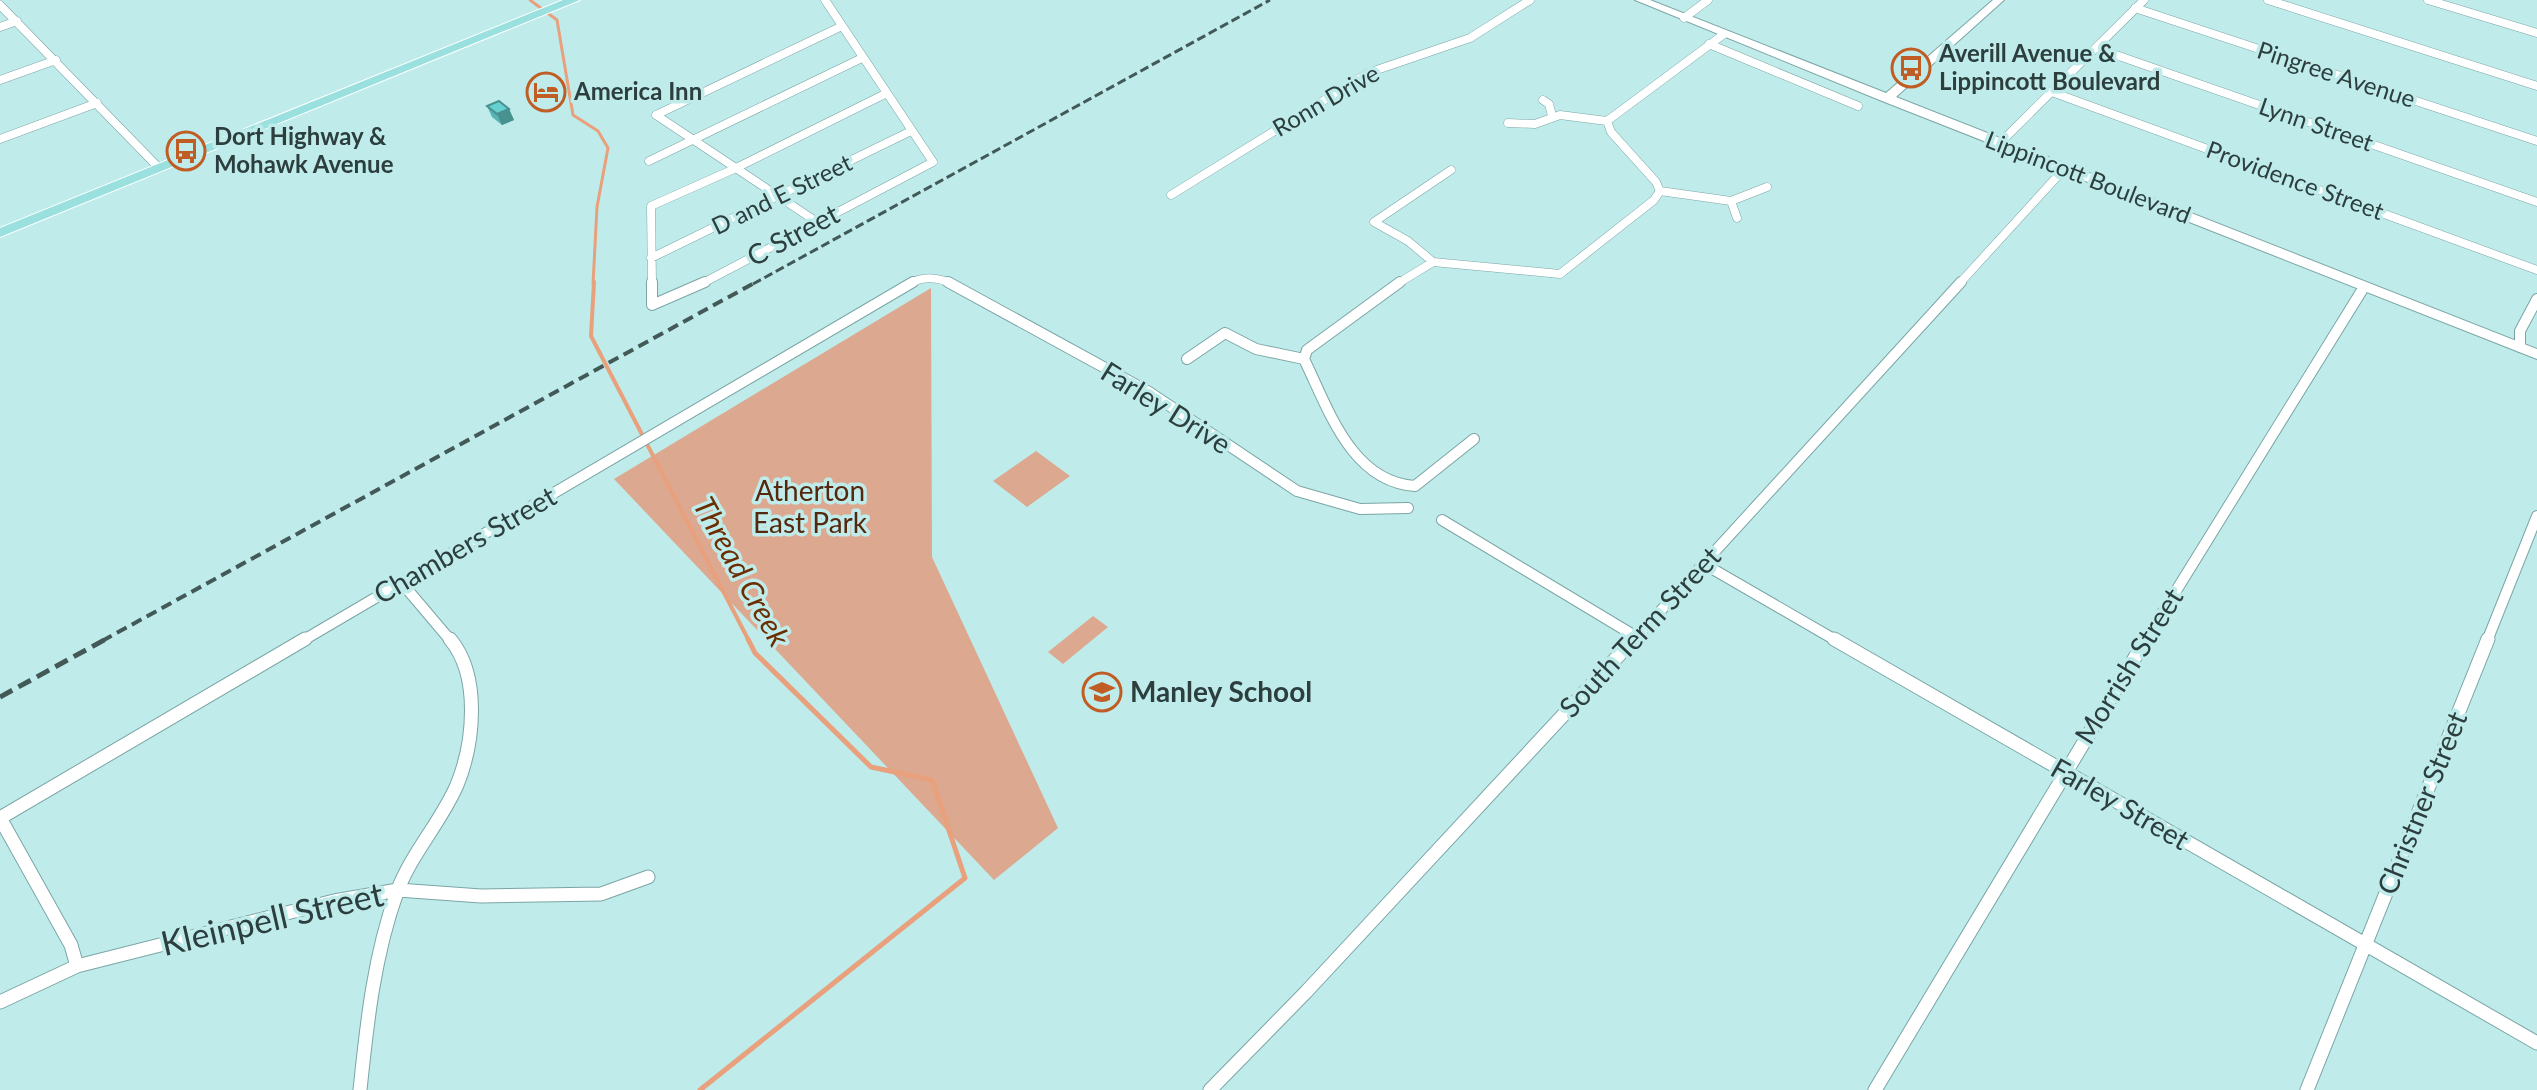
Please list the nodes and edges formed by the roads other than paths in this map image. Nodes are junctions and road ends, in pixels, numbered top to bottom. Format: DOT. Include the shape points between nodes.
graph roads {
  1 [pos="825,0"];
  2 [pos="1530,0"];
  3 [pos="1640,0"];
  4 [pos="1708,0"];
  5 [pos="1999,0"];
  6 [pos="2144,0"];
  7 [pos="2268,0"];
  8 [pos="2428,0"];
  9 [pos="571,1"];
  10 [pos="0,5"];
  11 [pos="2135,8"];
  12 [pos="1684,18"];
  13 [pos="17,21"];
  14 [pos="0,27"];
  15 [pos="840,27"];
  16 [pos="2537,33"];
  17 [pos="1724,34"];
  18 [pos="1709,44"];
  19 [pos="2096,48"];
  20 [pos="862,58"];
  21 [pos="56,60"];
  22 [pos="0,80"];
  23 [pos="2537,86"];
  24 [pos="2052,92"];
  25 [pos="887,93"];
  26 [pos="1886,99"];
  27 [pos="1543,100"];
  28 [pos="97,103"];
  29 [pos="1858,106"];
  30 [pos="1556,116"];
  31 [pos="1607,121"];
  32 [pos="1508,123"];
  33 [pos="911,131"];
  34 [pos="0,139"];
  35 [pos="693,140"];
  36 [pos="2537,141"];
  37 [pos="1999,144"];
  38 [pos="649,161"];
  39 [pos="159,168"];
  40 [pos="734,169"];
  41 [pos="2064,169"];
  42 [pos="1451,170"];
  43 [pos="1767,187"];
  44 [pos="1660,191"];
  45 [pos="1171,195"];
  46 [pos="779,198"];
  47 [pos="1731,201"];
  48 [pos="2537,202"];
  49 [pos="1737,218"];
  50 [pos="817,222"];
  51 [pos="0,233"];
  52 [pos="651,258"];
  53 [pos="1433,262"];
  54 [pos="2537,270"];
  55 [pos="932,278"];
  56 [pos="2364,287"];
  57 [pos="2537,299"];
  58 [pos="2520,347"];
  59 [pos="2537,354"];
  60 [pos="1187,359"];
  61 [pos="1304,359"];
  62 [pos="1474,439"];
  63 [pos="1408,508"];
  64 [pos="2537,516"];
  65 [pos="1442,520"];
  66 [pos="1704,564"];
  67 [pos="401,582"];
  68 [pos="1635,636"];
  69 [pos="2064,771"];
  70 [pos="0,818"];
  71 [pos="648,877"];
  72 [pos="398,890"];
  73 [pos="2365,944"];
  74 [pos="77,966"];
  75 [pos="0,1002"];
  76 [pos="2537,1043"];
  77 [pos="360,1090"];
  78 [pos="1210,1090"];
  79 [pos="1875,1090"];
  80 [pos="2307,1090"];
  1 -- 15 [label="street"];
  2 -- 45 [label="street, Ronn Drive" via="1470,38 1368,73"];
  3 -- 12 [label="street, Lippincott Boulevard"];
  4 -- 12 [label="street"];
  5 -- 26 [label="street"];
  6 -- 11 [label="street"];
  7 -- 23 [label="street"];
  8 -- 16 [label="street"];
  9 -- 39 [label="main road"];
  10 -- 13 [label="street"];
  11 -- 19 [label="street"];
  11 -- 36 [label="street, Pingree Avenue"];
  12 -- 17 [label="street, Lippincott Boulevard"];
  13 -- 14 [label="street"];
  13 -- 21 [label="street"];
  15 -- 20 [label="street"];
  15 -- 35 [label="street" via="656,115"];
  17 -- 18 [label="street"];
  17 -- 26 [label="street, Lippincott Boulevard"];
  18 -- 29 [label="street"];
  18 -- 31 [label="street"];
  19 -- 24 [label="street"];
  19 -- 48 [label="street, Lynn Street"];
  20 -- 25 [label="street"];
  20 -- 35 [label="street"];
  21 -- 22 [label="street"];
  21 -- 28 [label="street"];
  24 -- 37 [label="street"];
  24 -- 54 [label="street, Providence Street"];
  25 -- 33 [label="street"];
  25 -- 40 [label="street"];
  26 -- 37 [label="street, Lippincott Boulevard"];
  27 -- 30 [label="street"];
  28 -- 34 [label="street"];
  28 -- 39 [label="street"];
  30 -- 31 [label="street"];
  30 -- 32 [label="street" via="1535,124"];
  31 -- 44 [label="street"];
  33 -- 46 [label="street, D and E Street"];
  33 -- 50 [label="street, C Street" via="933,162"];
  35 -- 38 [label="street"];
  35 -- 40 [label="street"];
  37 -- 41 [label="street, Lippincott Boulevard"];
  39 -- 51 [label="main road"];
  40 -- 46 [label="street"];
  40 -- 52 [label="street" via="651,206"];
  41 -- 56 [label="street, Lippincott Boulevard"];
  41 -- 66 [label="street, South Term Street"];
  42 -- 53 [label="street" via="1374,222"];
  43 -- 47 [label="street"];
  44 -- 47 [label="street"];
  44 -- 53 [label="street" via="1560,274"];
  46 -- 50 [label="street"];
  46 -- 52 [label="street, D and E Street"];
  47 -- 49 [label="street"];
  50 -- 52 [label="street, C Street" via="652,305"];
  53 -- 61 [label="street" via="1307,350"];
  55 -- 63 [label="street, Farley Drive" via="943,279 1149,392 1297,491 1360,509"];
  55 -- 67 [label="street, Chambers Street" via="918,279"];
  56 -- 58 [label="street, Lippincott Boulevard"];
  56 -- 69 [label="street, Morrish Street"];
  57 -- 58 [label="street" via="2520,331"];
  58 -- 59 [label="street, Lippincott Boulevard"];
  60 -- 61 [label="street" via="1225,333 1256,349"];
  61 -- 62 [label="street" via="1357,459 1398,485 1415,486"];
  64 -- 73 [label="street, Christner Street"];
  65 -- 68 [label="street"];
  66 -- 68 [label="street, South Term Street"];
  66 -- 69 [label="street, Farley Street"];
  67 -- 70 [label="street, Chambers Street"];
  67 -- 72 [label="street" via="454,644 471,682 471,723 457,784"];
  68 -- 78 [label="street, South Term Street"];
  69 -- 73 [label="street, Farley Street"];
  69 -- 79 [label="street, Morrish Street"];
  70 -- 74 [label="street" via="71,945"];
  71 -- 72 [label="street, Kleinpell Street" via="601,894 481,896"];
  72 -- 74 [label="street, Kleinpell Street" via="334,901"];
  72 -- 77 [label="street" via="372,979"];
  73 -- 76 [label="street, Farley Street"];
  73 -- 80 [label="street, Christner Street"];
  74 -- 75 [label="street, Kleinpell Street"];
}
